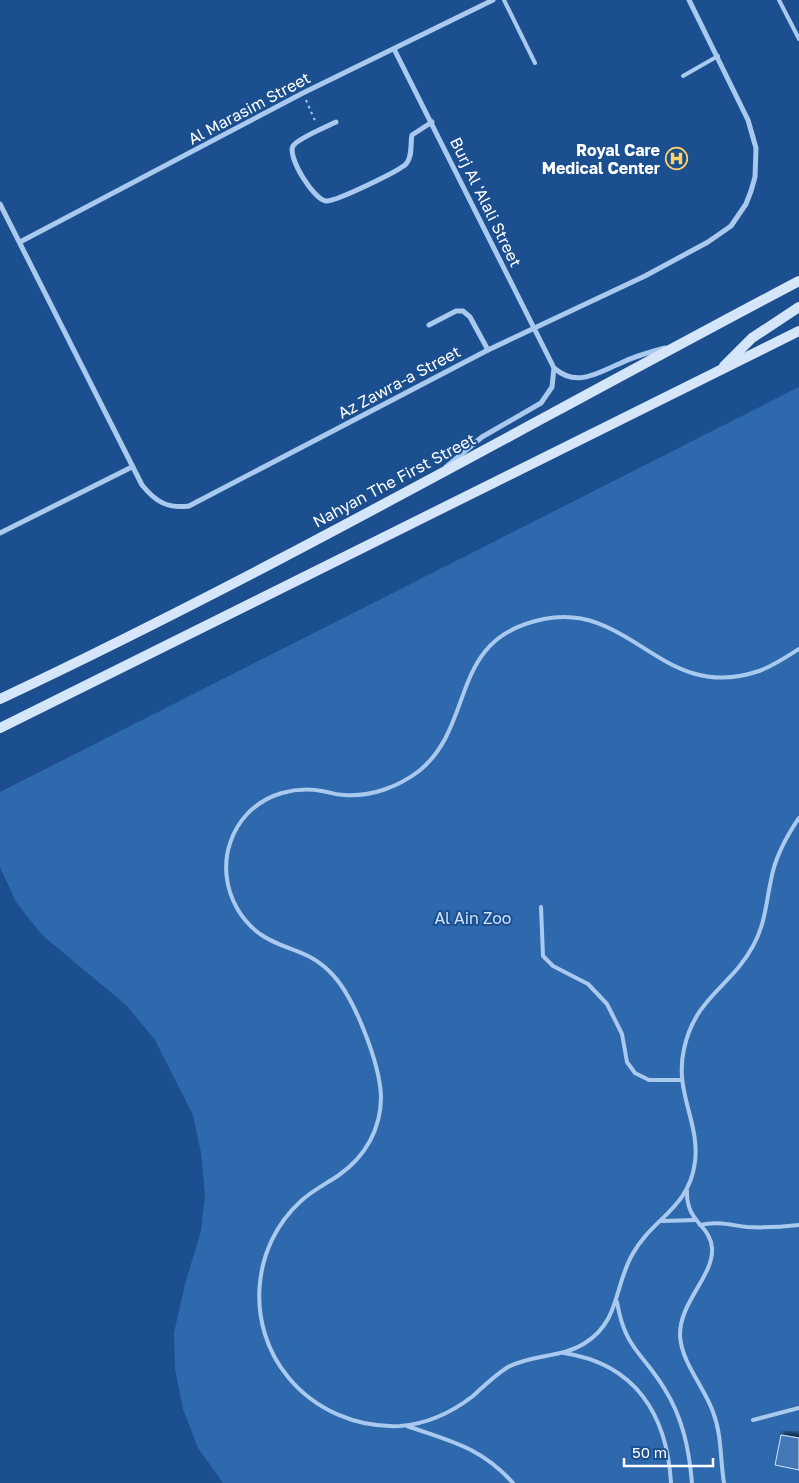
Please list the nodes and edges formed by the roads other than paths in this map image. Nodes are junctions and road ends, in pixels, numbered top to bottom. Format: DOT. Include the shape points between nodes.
graph roads {
  1 [pos="493,0"];
  2 [pos="504,0"];
  3 [pos="689,0"];
  4 [pos="779,0"];
  5 [pos="799,40"];
  6 [pos="394,49"];
  7 [pos="718,56"];
  8 [pos="535,63"];
  9 [pos="683,76"];
  10 [pos="336,122"];
  11 [pos="432,122"];
  12 [pos="0,204"];
  13 [pos="20,242"];
  14 [pos="799,281"];
  15 [pos="799,307"];
  16 [pos="428,325"];
  17 [pos="534,328"];
  18 [pos="799,331"];
  19 [pos="674,347"];
  20 [pos="488,350"];
  21 [pos="554,368"];
  22 [pos="720,371"];
  23 [pos="132,467"];
  24 [pos="441,474"];
  25 [pos="0,533"];
  26 [pos="799,649"];
  27 [pos="0,699"];
  28 [pos="0,728"];
  29 [pos="799,818"];
  30 [pos="541,907"];
  31 [pos="681,1080"];
  32 [pos="687,1190"];
  33 [pos="695,1220"];
  34 [pos="661,1222"];
  35 [pos="700,1224"];
  36 [pos="799,1225"];
  37 [pos="617,1301"];
  38 [pos="562,1353"];
  39 [pos="799,1408"];
  40 [pos="753,1420"];
  41 [pos="405,1426"];
  42 [pos="513,1483"];
  43 [pos="671,1483"];
  44 [pos="692,1483"];
  45 [pos="724,1483"];
  1 -- 6 [label="street, Al Marasim Street"];
  2 -- 8 [label="lane"];
  3 -- 7 [label="street, Az Zawra-a Street"];
  4 -- 5 [label="lane"];
  6 -- 11 [label="street, Burj Al 'Alali Street"];
  6 -- 13 [label="street, Al Marasim Street" via="303,93"];
  7 -- 9 [label="lane"];
  7 -- 17 [label="street, Az Zawra-a Street" via="748,120 756,148 755,177 739,215 708,242 645,276"];
  10 -- 11 [label="street" via="296,142 291,154 320,200 343,196 406,164 411,153 412,135"];
  11 -- 17 [label="street, Burj Al 'Alali Street"];
  12 -- 13 [label="street, Az Zawra-a Street"];
  13 -- 23 [label="street, Az Zawra-a Street"];
  14 -- 19 [label="main road, Nahyan The First Street"];
  15 -- 22 [label="main road" via="752,338"];
  16 -- 20 [label="street" via="456,311 463,311 468,314"];
  17 -- 20 [label="street, Az Zawra-a Street"];
  17 -- 21 [label="street, Burj Al 'Alali Street"];
  18 -- 22 [label="main road"];
  19 -- 21 [label="street" via="635,357 585,378 572,378"];
  19 -- 24 [label="main road, Nahyan The First Street"];
  20 -- 23 [label="street, Az Zawra-a Street" via="188,506 178,508 157,501 142,485"];
  21 -- 24 [label="street" via="552,387 542,403 471,445"];
  22 -- 28 [label="main road"];
  23 -- 25 [label="street"];
  24 -- 27 [label="main road, Nahyan The First Street"];
  26 -- 41 [label="lane" via="760,670 737,676 713,677 675,668 618,631 595,622 570,618 532,623 508,634 478,660 444,742 416,773 392,787 365,794 338,795 303,789 280,793 250,811 234,833 225,869 228,890 238,910 260,934 309,955 336,978 355,1008 380,1087 378,1123 365,1150 344,1172 299,1203 281,1223 269,1247 259,1292 266,1337 284,1373 323,1407 369,1424"];
  29 -- 31 [label="lane" via="774,865 763,922 753,946 707,999 692,1024 683,1052"];
  30 -- 31 [label="lane" via="543,956 553,966 588,984 608,1004 620,1026 630,1068 649,1080"];
  31 -- 32 [label="lane" via="696,1148 694,1170"];
  32 -- 33 [label="lane" via="689,1209"];
  32 -- 34 [label="lane"];
  33 -- 34 [label="lane"];
  33 -- 35 [label="lane"];
  34 -- 37 [label="lane" via="643,1238 633,1254"];
  35 -- 36 [label="lane" via="723,1222 772,1228"];
  35 -- 45 [label="lane" via="710,1240 712,1256 686,1308 680,1336 686,1358 714,1414 721,1444"];
  37 -- 38 [label="lane" via="608,1320 593,1337"];
  37 -- 44 [label="lane" via="622,1325 632,1347 657,1376 678,1414 687,1443"];
  38 -- 41 [label="lane" via="538,1356 513,1365 445,1414"];
  38 -- 43 [label="lane" via="602,1363 638,1391 661,1427"];
  39 -- 40 [label="lane"];
  41 -- 42 [label="lane" via="475,1450"];
}
